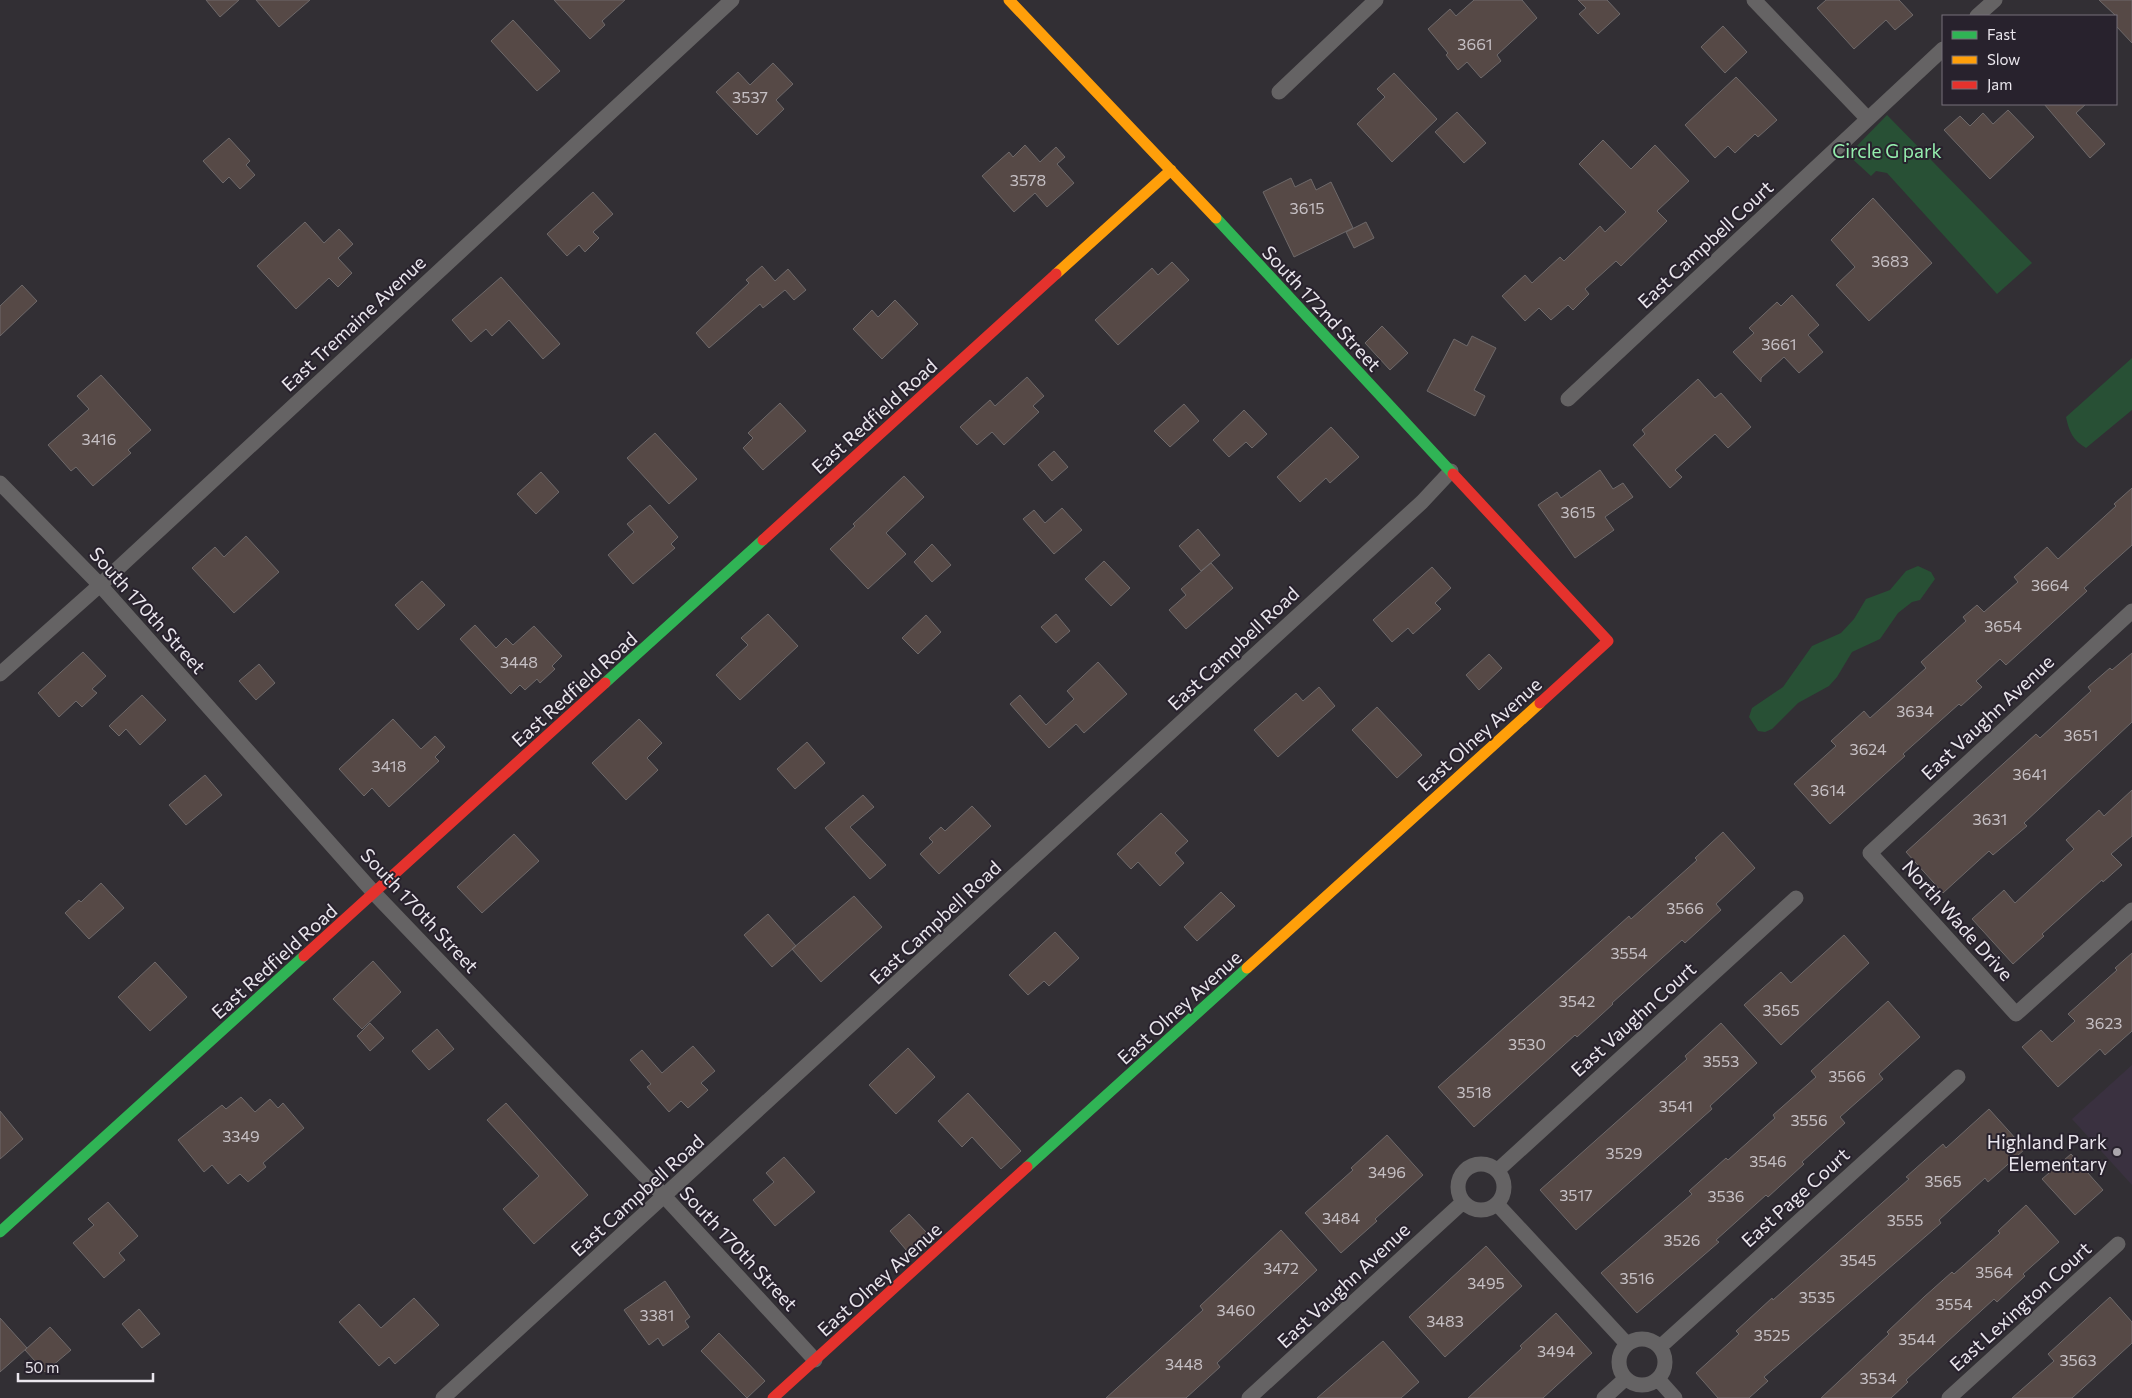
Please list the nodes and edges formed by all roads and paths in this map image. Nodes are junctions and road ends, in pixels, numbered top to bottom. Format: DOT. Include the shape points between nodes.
graph roads {
  1 [pos="732,0"];
  2 [pos="1009,0"];
  3 [pos="1376,0"];
  4 [pos="1754,0"];
  5 [pos="1995,0"];
  6 [pos="1979,15"];
  7 [pos="1942,49"];
  8 [pos="1279,92"];
  9 [pos="1868,119"];
  10 [pos="1171,170"];
  11 [pos="1568,398"];
  12 [pos="1451,471"];
  13 [pos="0,482"];
  14 [pos="100,585"];
  15 [pos="2132,611"];
  16 [pos="1608,641"];
  17 [pos="0,674"];
  18 [pos="1870,853"];
  19 [pos="375,894"];
  20 [pos="1796,898"];
  21 [pos="2132,910"];
  22 [pos="1958,1077"];
  23 [pos="1498,1170"];
  24 [pos="665,1197"];
  25 [pos="1463,1202"];
  26 [pos="1497,1204"];
  27 [pos="0,1232"];
  28 [pos="2118,1244"];
  29 [pos="1627,1344"];
  30 [pos="1660,1347"];
  31 [pos="815,1360"];
  32 [pos="1625,1379"];
  33 [pos="1658,1379"];
  34 [pos="443,1398"];
  35 [pos="773,1398"];
  36 [pos="1249,1398"];
  37 [pos="1604,1398"];
  38 [pos="1675,1398"];
  39 [pos="1949,1398"];
  1 -- 14 [label="street, East Tremaine Avenue"];
  2 -- 10 [label="street, South 172nd Street"];
  3 -- 8 [label="street"];
  4 -- 9 [label="street"];
  5 -- 6 [label="street"];
  7 -- 9 [label="street, East Campbell Court"];
  9 -- 11 [label="street, East Campbell Court"];
  10 -- 12 [label="street, South 172nd Street"];
  10 -- 19 [label="street, East Redfield Road"];
  12 -- 16 [label="street, South 172nd Street"];
  12 -- 24 [label="street, East Campbell Road" via="1422,502"];
  13 -- 14 [label="street, South 170th Street"];
  14 -- 17 [label="street, East Tremaine Avenue"];
  14 -- 19 [label="street, South 170th Street"];
  15 -- 18 [label="street, East Vaughn Avenue"];
  16 -- 31 [label="street, East Olney Avenue"];
  18 -- 21 [label="street, North Wade Drive" via="2016,1014"];
  19 -- 24 [label="street, South 170th Street"];
  19 -- 27 [label="street, East Redfield Road"];
  20 -- 23 [label="street, East Vaughn Court"];
  22 -- 30 [label="street, East Page Court"];
  23 -- 25 [label="street" via="1484,1163 1467,1168 1458,1185"];
  23 -- 26 [label="street" via="1504,1188"];
  24 -- 31 [label="street, South 170th Street"];
  24 -- 34 [label="street, East Campbell Road"];
  25 -- 26 [label="street" via="1481,1210"];
  25 -- 36 [label="street, East Vaughn Avenue"];
  26 -- 29 [label="street"];
  28 -- 39 [label="street, East Lexington Court"];
  29 -- 30 [label="street" via="1644,1339"];
  29 -- 32 [label="street" via="1618,1361"];
  30 -- 33 [label="street" via="1665,1364"];
  31 -- 35 [label="street, East Olney Avenue"];
  32 -- 33 [label="street" via="1642,1386"];
  32 -- 37 [label="street"];
  33 -- 38 [label="street"];
}
